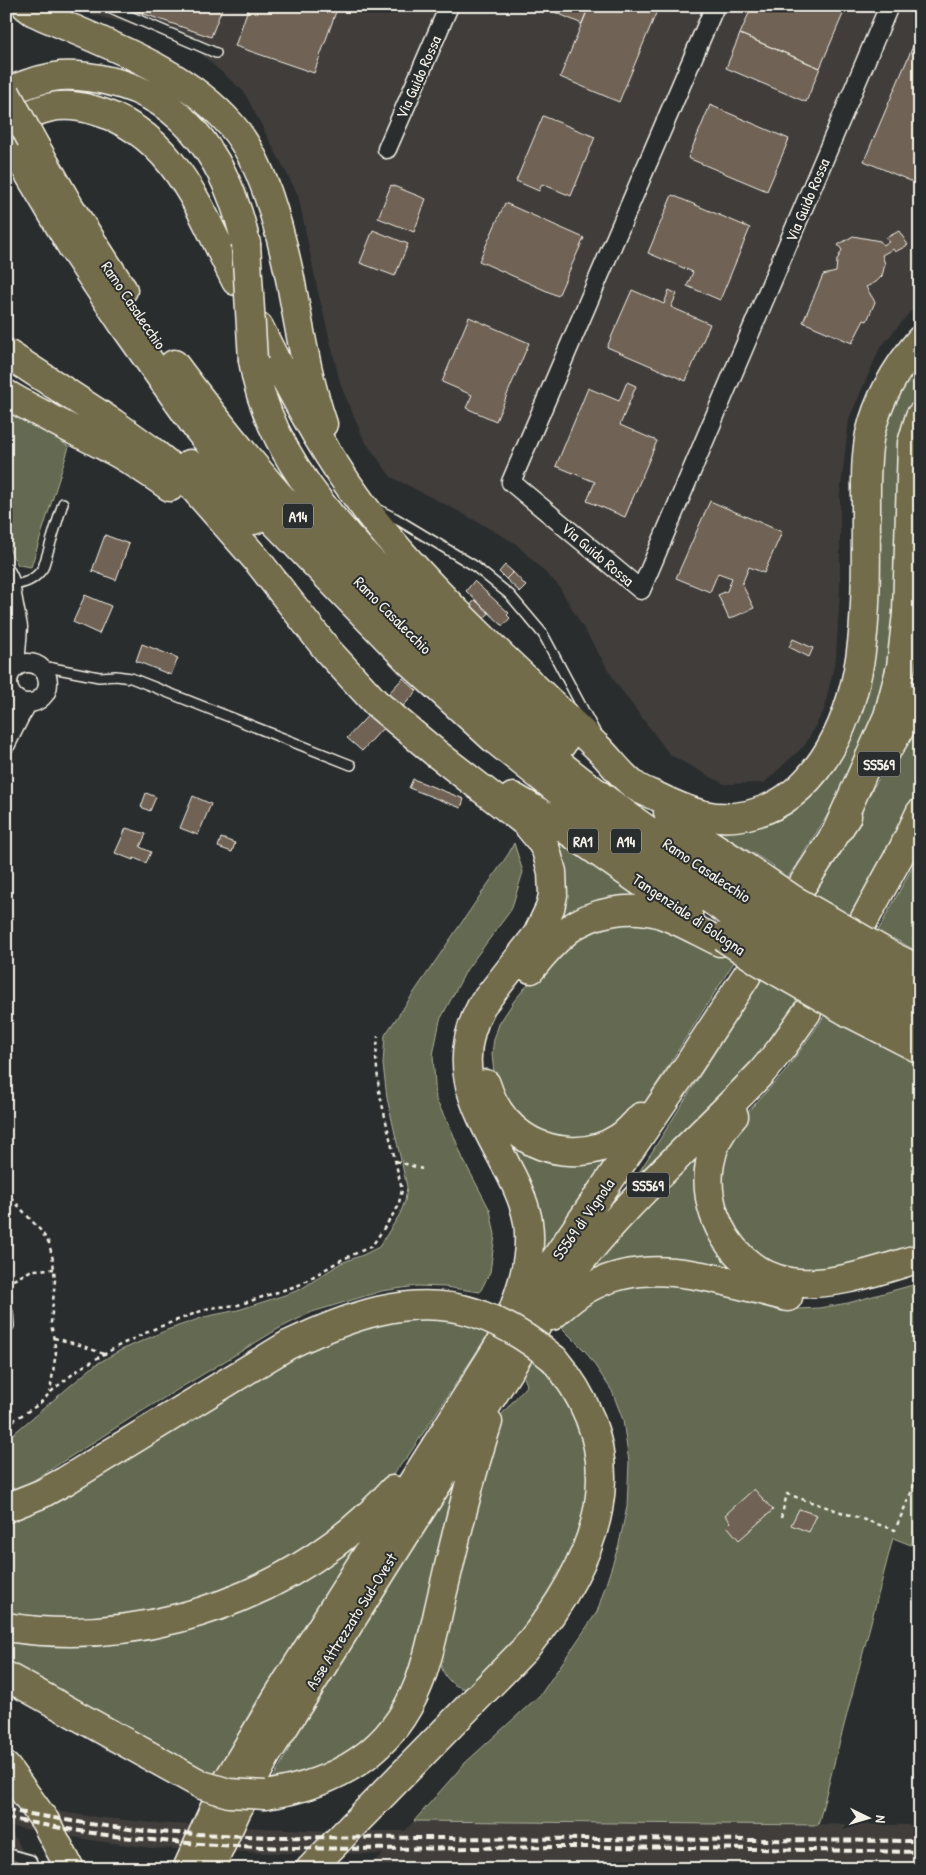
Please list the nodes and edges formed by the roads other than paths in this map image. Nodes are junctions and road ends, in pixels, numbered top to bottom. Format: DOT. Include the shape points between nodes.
graph roads {
  1 [pos="26,6"];
  2 [pos="106,6"];
  3 [pos="449,6"];
  4 [pos="715,6"];
  5 [pos="889,6"];
  6 [pos="216,53"];
  7 [pos="13,90"];
  8 [pos="21,134"];
  9 [pos="387,149"];
  10 [pos="236,281"];
  11 [pos="259,327"];
  12 [pos="6,333"];
  13 [pos="920,340"];
  14 [pos="6,353"];
  15 [pos="6,394"];
  16 [pos="920,416"];
  17 [pos="343,477"];
  18 [pos="362,502"];
  19 [pos="63,503"];
  20 [pos="257,560"];
  21 [pos="8,580"];
  22 [pos="18,627"];
  23 [pos="410,662"];
  24 [pos="36,664"];
  25 [pos="12,671"];
  26 [pos="12,695"];
  27 [pos="920,696"];
  28 [pos="28,704"];
  29 [pos="6,712"];
  30 [pos="6,744"];
  31 [pos="437,754"];
  32 [pos="610,759"];
  33 [pos="351,765"];
  34 [pos="635,786"];
  35 [pos="920,813"];
  36 [pos="920,824"];
  37 [pos="641,826"];
  38 [pos="837,831"];
  39 [pos="904,849"];
  40 [pos="803,884"];
  41 [pos="739,915"];
  42 [pos="863,922"];
  43 [pos="920,959"];
  44 [pos="754,968"];
  45 [pos="920,970"];
  46 [pos="873,976"];
  47 [pos="920,996"];
  48 [pos="807,1012"];
  49 [pos="920,1020"];
  50 [pos="891,1034"];
  51 [pos="920,1048"];
  52 [pos="782,1049"];
  53 [pos="920,1054"];
  54 [pos="689,1064"];
  55 [pos="920,1258"];
  56 [pos="920,1274"];
  57 [pos="6,1309"];
  58 [pos="8,1326"];
  59 [pos="530,1335"];
  60 [pos="500,1344"];
  61 [pos="503,1379"];
  62 [pos="455,1413"];
  63 [pos="6,1508"];
  64 [pos="6,1627"];
  65 [pos="6,1676"];
  66 [pos="6,1767"];
  67 [pos="6,1854"];
  68 [pos="13,1869"];
  69 [pos="34,1869"];
  70 [pos="70,1869"];
  71 [pos="187,1869"];
  72 [pos="210,1869"];
  73 [pos="310,1869"];
  1 -- 17 [label="highway" via="170,76 214,108 242,140 280,232 312,387"];
  2 -- 6 [label="lane"];
  3 -- 9 [label="street, Via Guido Rossa"];
  4 -- 5 [label="street, Via Guido Rossa" via="511,482 641,590"];
  7 -- 8 [label="highway, Ramo Casalecchio / A14, bridge"];
  7 -- 37 [label="highway, bridge" via="47,78 94,78 141,91 170,107 191,127 206,146 237,207 246,244 253,360 259,392 269,420 303,477 379,569 571,753"];
  8 -- 10 [label="highway" via="41,109 62,106 88,108 130,124 161,149 189,188"];
  8 -- 23 [label="highway, Ramo Casalecchio / A14" via="83,264 196,427 262,508"];
  8 -- 37 [label="highway, Ramo Casalecchio / A14" via="172,362 292,510 379,602 481,698 562,767"];
  11 -- 17 [label="highway" via="306,418"];
  12 -- 23 [label="highway" via="39,360 99,397 171,449 241,508 318,586"];
  13 -- 34 [label="highway" via="887,390 870,438 866,476 865,604 860,659 849,706 830,749 807,782 794,793 746,816 731,818 687,811"];
  14 -- 20 [label="highway" via="166,462 185,478"];
  15 -- 20 [label="highway" via="137,464 185,498"];
  16 -- 38 [label="highway" via="912,443 907,613 902,667 888,716"];
  17 -- 18 [label="highway"];
  18 -- 32 [label="highway, RA1" via="392,541 470,624"];
  18 -- 32 [label="lane" via="426,536 472,565 510,595 543,634"];
  19 -- 21 [label="lane" via="38,576 31,581"];
  20 -- 31 [label="highway, RA1" via="329,652 386,712"];
  21 -- 22 [label="street"];
  22 -- 24 [label="street"];
  22 -- 25 [label="street"];
  23 -- 41 [label="highway, Ramo Casalecchio / A14" via="500,744 573,803 653,861"];
  24 -- 25 [label="street" via="22,664"];
  24 -- 28 [label="street" via="46,673 48,686 44,697"];
  24 -- 33 [label="lane" via="99,677 131,678"];
  25 -- 26 [label="street" via="8,683"];
  26 -- 28 [label="street"];
  26 -- 29 [label="street"];
  27 -- 38 [label="highway, SS569"];
  28 -- 30 [label="street"];
  31 -- 41 [label="highway, Tangenziale di Bologna / RA1" via="554,821 671,903"];
  31 -- 60 [label="highway" via="526,823 546,850 552,872 553,895 544,921 527,949 482,1005 467,1045 467,1072 472,1096 516,1185 528,1222 525,1274"];
  32 -- 34 [label="highway, RA1"];
  34 -- 41 [label="highway, Tangenziale di Bologna / RA1" via="711,845"];
  35 -- 39 [label="highway"];
  36 -- 39 [label="highway"];
  37 -- 41 [label="highway, Ramo Casalecchio / A14"];
  38 -- 40 [label="highway, SS569"];
  39 -- 42 [label="highway"];
  41 -- 44 [label="highway, Tangenziale di Bologna / RA1, bridge"];
  41 -- 46 [label="highway, Ramo Casalecchio / A14, bridge" via="808,936"];
  41 -- 46 [label="highway, Tangenziale di Bologna / RA1, bridge" via="836,925"];
  41 -- 54 [label="highway" via="677,921 648,911 629,910 581,922 556,941 503,1002 487,1030 483,1053 489,1094 510,1126 531,1141 567,1151 590,1150 619,1138"];
  43 -- 46 [label="highway"];
  44 -- 46 [label="highway, Tangenziale di Bologna / RA1, bridge"];
  44 -- 54 [label="highway, SS569 di Vignola / SS569"];
  45 -- 46 [label="highway, Tangenziale di Bologna / RA1"];
  46 -- 47 [label="highway, Ramo Casalecchio / A14"];
  46 -- 49 [label="highway, Ramo Casalecchio / A14"];
  46 -- 50 [label="highway, Tangenziale di Bologna / RA1"];
  48 -- 52 [label="highway, SS569 di Vignola / SS569"];
  50 -- 51 [label="highway, Tangenziale di Bologna / RA1"];
  50 -- 53 [label="highway"];
  52 -- 55 [label="highway" via="753,1095 719,1136 711,1156 708,1193 714,1218 726,1238 753,1267 776,1278 802,1283 844,1279"];
  52 -- 59 [label="highway, SS569 di Vignola / SS569" via="740,1096 603,1232"];
  54 -- 60 [label="highway, SS569 di Vignola / SS569"];
  56 -- 59 [label="highway" via="836,1298 808,1300 691,1274 637,1271 590,1287 568,1301"];
  57 -- 58 [label="lane"];
  59 -- 61 [label="highway, SS569 di Vignola / SS569"];
  60 -- 62 [label="highway, SS569 di Vignola / SS569"];
  61 -- 65 [label="highway, bridge" via="468,1488 426,1663 411,1702 378,1746 350,1768 302,1788 265,1795 229,1793 202,1785"];
  61 -- 72 [label="highway, Asse Attrezzato Sud-Ovest" via="267,1754"];
  62 -- 64 [label="highway" via="364,1521 318,1556 263,1588 207,1611 135,1626 84,1632"];
  62 -- 71 [label="highway, Asse Attrezzato Sud-Ovest" via="237,1762"];
  63 -- 73 [label="highway, bridge" via="65,1481 288,1345 362,1314 407,1306 446,1306 476,1313 514,1330 554,1359 582,1399 600,1463 597,1524 578,1570 552,1615 524,1650"];
  66 -- 70 [label="highway" via="45,1821"];
  67 -- 68 [label="lane"];
  67 -- 69 [label="lane" via="30,1860"];
}
